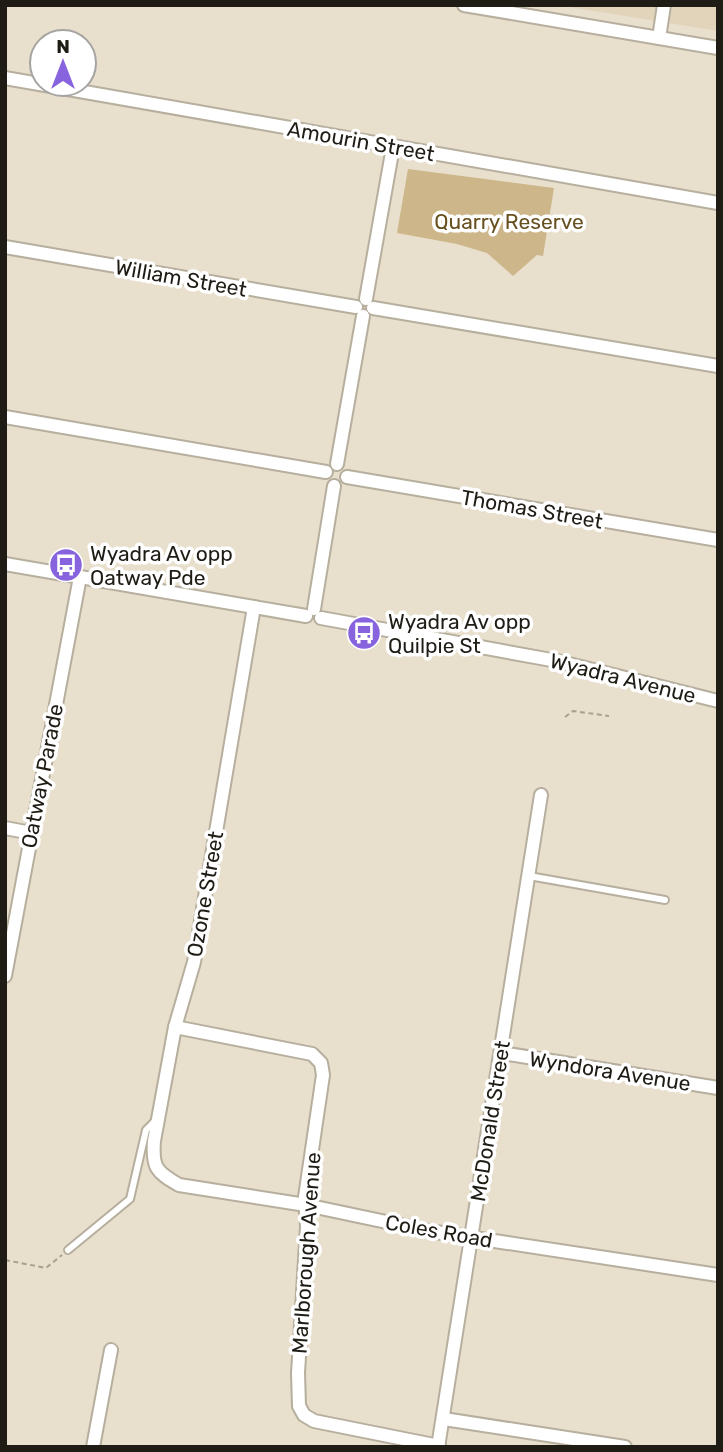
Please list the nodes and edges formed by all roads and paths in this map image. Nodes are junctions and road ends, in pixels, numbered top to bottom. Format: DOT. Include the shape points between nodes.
graph roads {
  1 [pos="464,5"];
  2 [pos="664,5"];
  3 [pos="499,8"];
  4 [pos="659,38"];
  5 [pos="718,48"];
  6 [pos="5,78"];
  7 [pos="393,147"];
  8 [pos="718,203"];
  9 [pos="5,247"];
  10 [pos="365,308"];
  11 [pos="718,366"];
  12 [pos="5,417"];
  13 [pos="337,464"];
  14 [pos="326,472"];
  15 [pos="347,477"];
  16 [pos="334,486"];
  17 [pos="718,540"];
  18 [pos="5,565"];
  19 [pos="80,577"];
  20 [pos="254,607"];
  21 [pos="314,614"];
  22 [pos="718,701"];
  23 [pos="609,716"];
  24 [pos="565,717"];
  25 [pos="541,794"];
  26 [pos="5,828"];
  27 [pos="31,832"];
  28 [pos="529,876"];
  29 [pos="664,900"];
  30 [pos="5,975"];
  31 [pos="175,1027"];
  32 [pos="502,1053"];
  33 [pos="718,1088"];
  34 [pos="158,1117"];
  35 [pos="162,1176"];
  36 [pos="306,1205"];
  37 [pos="471,1238"];
  38 [pos="68,1250"];
  39 [pos="5,1260"];
  40 [pos="718,1275"];
  41 [pos="111,1350"];
  42 [pos="444,1419"];
  43 [pos="439,1446"];
  44 [pos="93,1447"];
  45 [pos="625,1447"];
  1 -- 3 [label="street"];
  2 -- 4 [label="street"];
  3 -- 4 [label="street"];
  4 -- 5 [label="street"];
  6 -- 7 [label="street, Amourin Street"];
  7 -- 8 [label="street, Amourin Street"];
  7 -- 10 [label="street"];
  9 -- 10 [label="street, William Street"];
  10 -- 11 [label="street, William Street"];
  10 -- 13 [label="street"];
  12 -- 14 [label="street"];
  13 -- 14 [label="street"];
  13 -- 15 [label="street" via="344,467"];
  14 -- 16 [label="street" via="328,483"];
  15 -- 16 [label="street"];
  15 -- 17 [label="street, Thomas Street"];
  16 -- 21 [label="street"];
  18 -- 19 [label="street, Wyadra Avenue"];
  19 -- 20 [label="street, Wyadra Avenue"];
  19 -- 27 [label="street, Oatway Parade"];
  20 -- 21 [label="street, Wyadra Avenue"];
  20 -- 31 [label="street, Ozone Street" via="194,962"];
  21 -- 22 [label="street, Wyadra Avenue" via="557,660"];
  23 -- 24 [label="path" via="573,711"];
  25 -- 28 [label="street, McDonald Street"];
  26 -- 27 [label="street"];
  27 -- 30 [label="street, Oatway Parade"];
  28 -- 29 [label="lane"];
  28 -- 32 [label="street, McDonald Street"];
  31 -- 34 [label="street, Ozone Street"];
  31 -- 36 [label="street, Marlborough Avenue" via="312,1054 321,1063"];
  32 -- 33 [label="street, Wyndora Avenue"];
  32 -- 37 [label="street, McDonald Street"];
  34 -- 35 [label="street, Ozone Street" via="153,1160"];
  34 -- 38 [label="lane" via="146,1130 130,1199"];
  35 -- 36 [label="street, Coles Road" via="179,1185"];
  36 -- 37 [label="street, Coles Road"];
  36 -- 43 [label="street, Marlborough Avenue" via="299,1406 314,1421"];
  37 -- 40 [label="street, Coles Road"];
  37 -- 42 [label="street, McDonald Street"];
  38 -- 39 [label="path" via="46,1268"];
  41 -- 44 [label="street"];
  42 -- 43 [label="street, McDonald Street"];
  42 -- 45 [label="street"];
}
